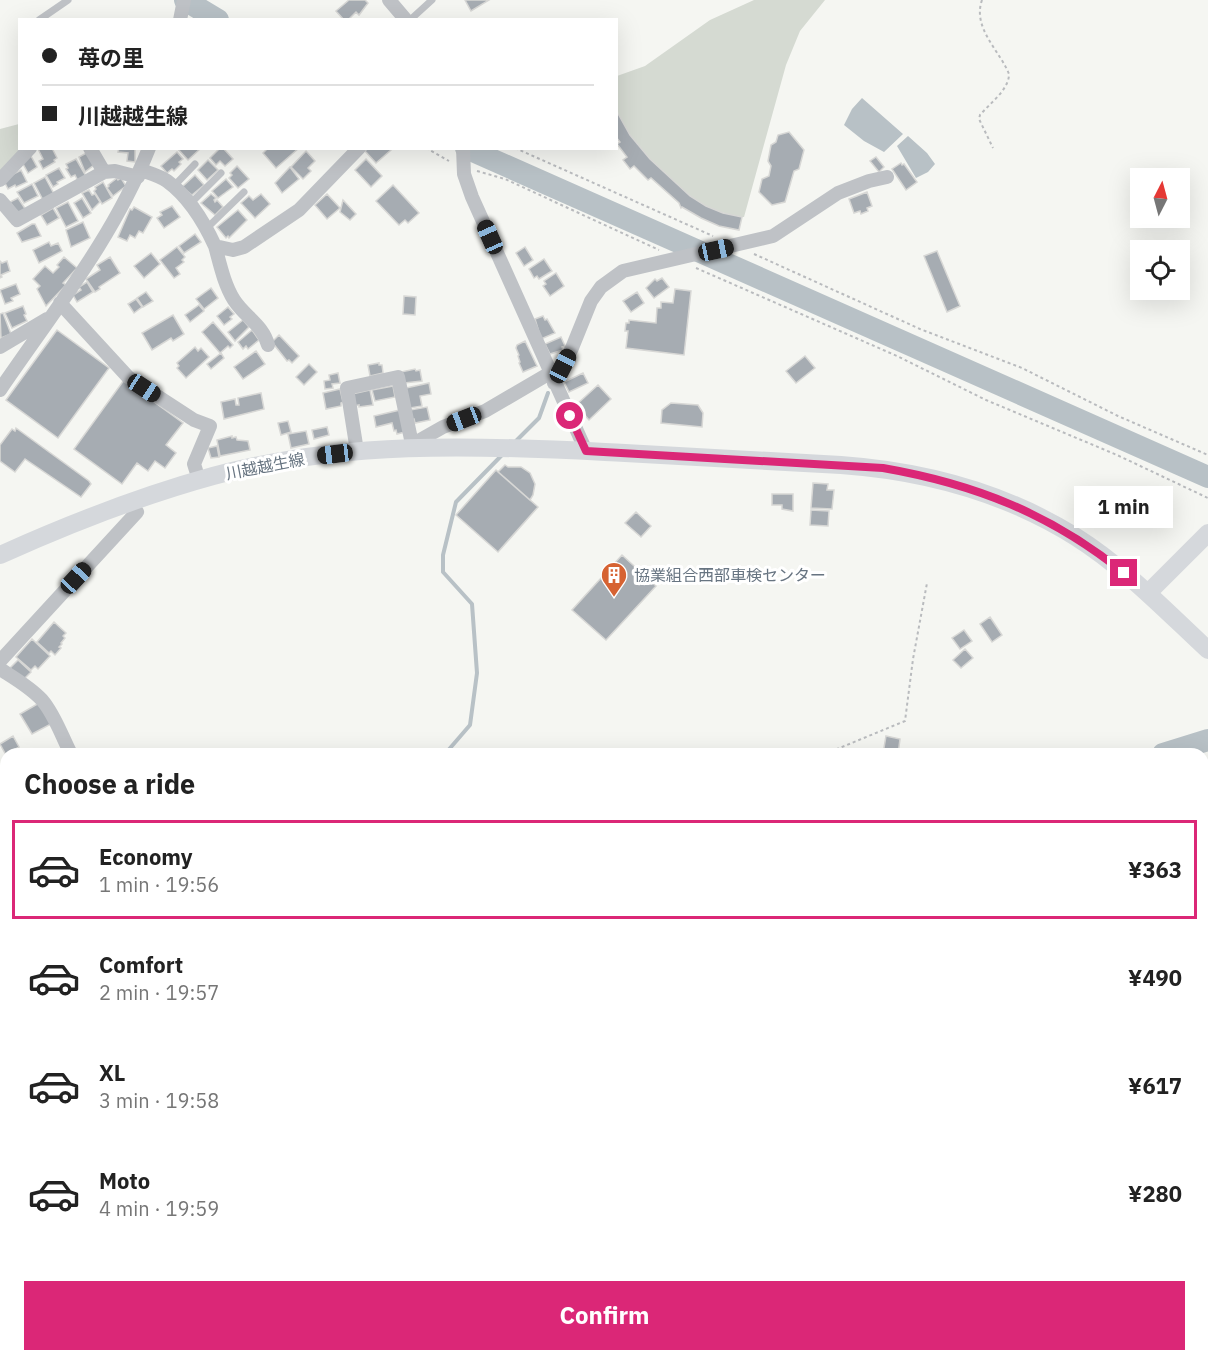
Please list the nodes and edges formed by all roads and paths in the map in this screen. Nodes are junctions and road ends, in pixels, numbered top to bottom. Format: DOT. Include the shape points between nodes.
graph roads {
  1 [pos="68,0"];
  2 [pos="389,0"];
  3 [pos="432,0"];
  4 [pos="982,0"];
  5 [pos="42,18"];
  6 [pos="406,18"];
  7 [pos="410,18"];
  8 [pos="993,148"];
  9 [pos="28,150"];
  10 [pos="91,150"];
  11 [pos="148,150"];
  12 [pos="357,150"];
  13 [pos="433,150"];
  14 [pos="520,150"];
  15 [pos="463,159"];
  16 [pos="195,164"];
  17 [pos="104,172"];
  18 [pos="139,173"];
  19 [pos="221,173"];
  20 [pos="887,177"];
  21 [pos="0,180"];
  22 [pos="173,187"];
  23 [pos="244,192"];
  24 [pos="0,200"];
  25 [pos="191,203"];
  26 [pos="207,228"];
  27 [pos="714,236"];
  28 [pos="214,246"];
  29 [pos="735,246"];
  30 [pos="677,258"];
  31 [pos="60,303"];
  32 [pos="49,318"];
  33 [pos="268,345"];
  34 [pos="0,347"];
  35 [pos="552,378"];
  36 [pos="0,390"];
  37 [pos="409,446"];
  38 [pos="357,451"];
  39 [pos="586,451"];
  40 [pos="1208,455"];
  41 [pos="199,480"];
  42 [pos="1208,498"];
  43 [pos="130,502"];
  44 [pos="1208,533"];
  45 [pos="0,555"];
  46 [pos="927,583"];
  47 [pos="1148,593"];
  48 [pos="1208,650"];
  49 [pos="0,661"];
  50 [pos="0,669"];
  51 [pos="68,748"];
  52 [pos="840,748"];
  1 -- 5 [label="lane"];
  2 -- 6 [label="street"];
  3 -- 7 [label="lane"];
  4 -- 8 [label="path" via="980,19 1009,74 1006,87 979,119"];
  9 -- 21 [label="street"];
  10 -- 17 [label="street"];
  11 -- 18 [label="street"];
  12 -- 28 [label="street" via="299,210 244,247 233,250"];
  13 -- 15 [label="path"];
  14 -- 27 [label="path"];
  15 -- 30 [label="path"];
  15 -- 35 [label="street" via="472,197"];
  16 -- 22 [label="lane"];
  17 -- 18 [label="street"];
  17 -- 24 [label="street" via="18,220"];
  18 -- 22 [label="street" via="166,180"];
  18 -- 31 [label="street" via="126,201"];
  19 -- 25 [label="lane"];
  20 -- 29 [label="street" via="838,193 773,236"];
  22 -- 25 [label="street"];
  23 -- 26 [label="lane"];
  25 -- 26 [label="street"];
  26 -- 28 [label="street"];
  28 -- 33 [label="street" via="234,300 265,333"];
  29 -- 30 [label="street"];
  29 -- 40 [label="path" via="920,329 1022,368"];
  30 -- 35 [label="street" via="623,271 602,286 591,301 572,348"];
  30 -- 42 [label="path"];
  31 -- 32 [label="street"];
  31 -- 41 [label="street" via="128,377 194,420 210,426 194,464"];
  32 -- 34 [label="street"];
  32 -- 36 [label="street"];
  35 -- 37 [label="street"];
  35 -- 39 [label="street"];
  37 -- 38 [label="main road, 川越越生線"];
  37 -- 38 [label="street" via="398,377 347,388"];
  37 -- 39 [label="main road, 川越越生線"];
  38 -- 41 [label="main road, 川越越生線" via="283,461"];
  39 -- 47 [label="main road, 川越越生線" via="883,468 940,480 1020,507 1076,537"];
  41 -- 43 [label="main road, 川越越生線"];
  43 -- 45 [label="main road, 川越越生線"];
  43 -- 49 [label="street" via="137,512"];
  44 -- 47 [label="main road"];
  46 -- 52 [label="path" via="905,721"];
  47 -- 48 [label="main road, 川越越生線"];
  50 -- 51 [label="street" via="42,700"];
}
